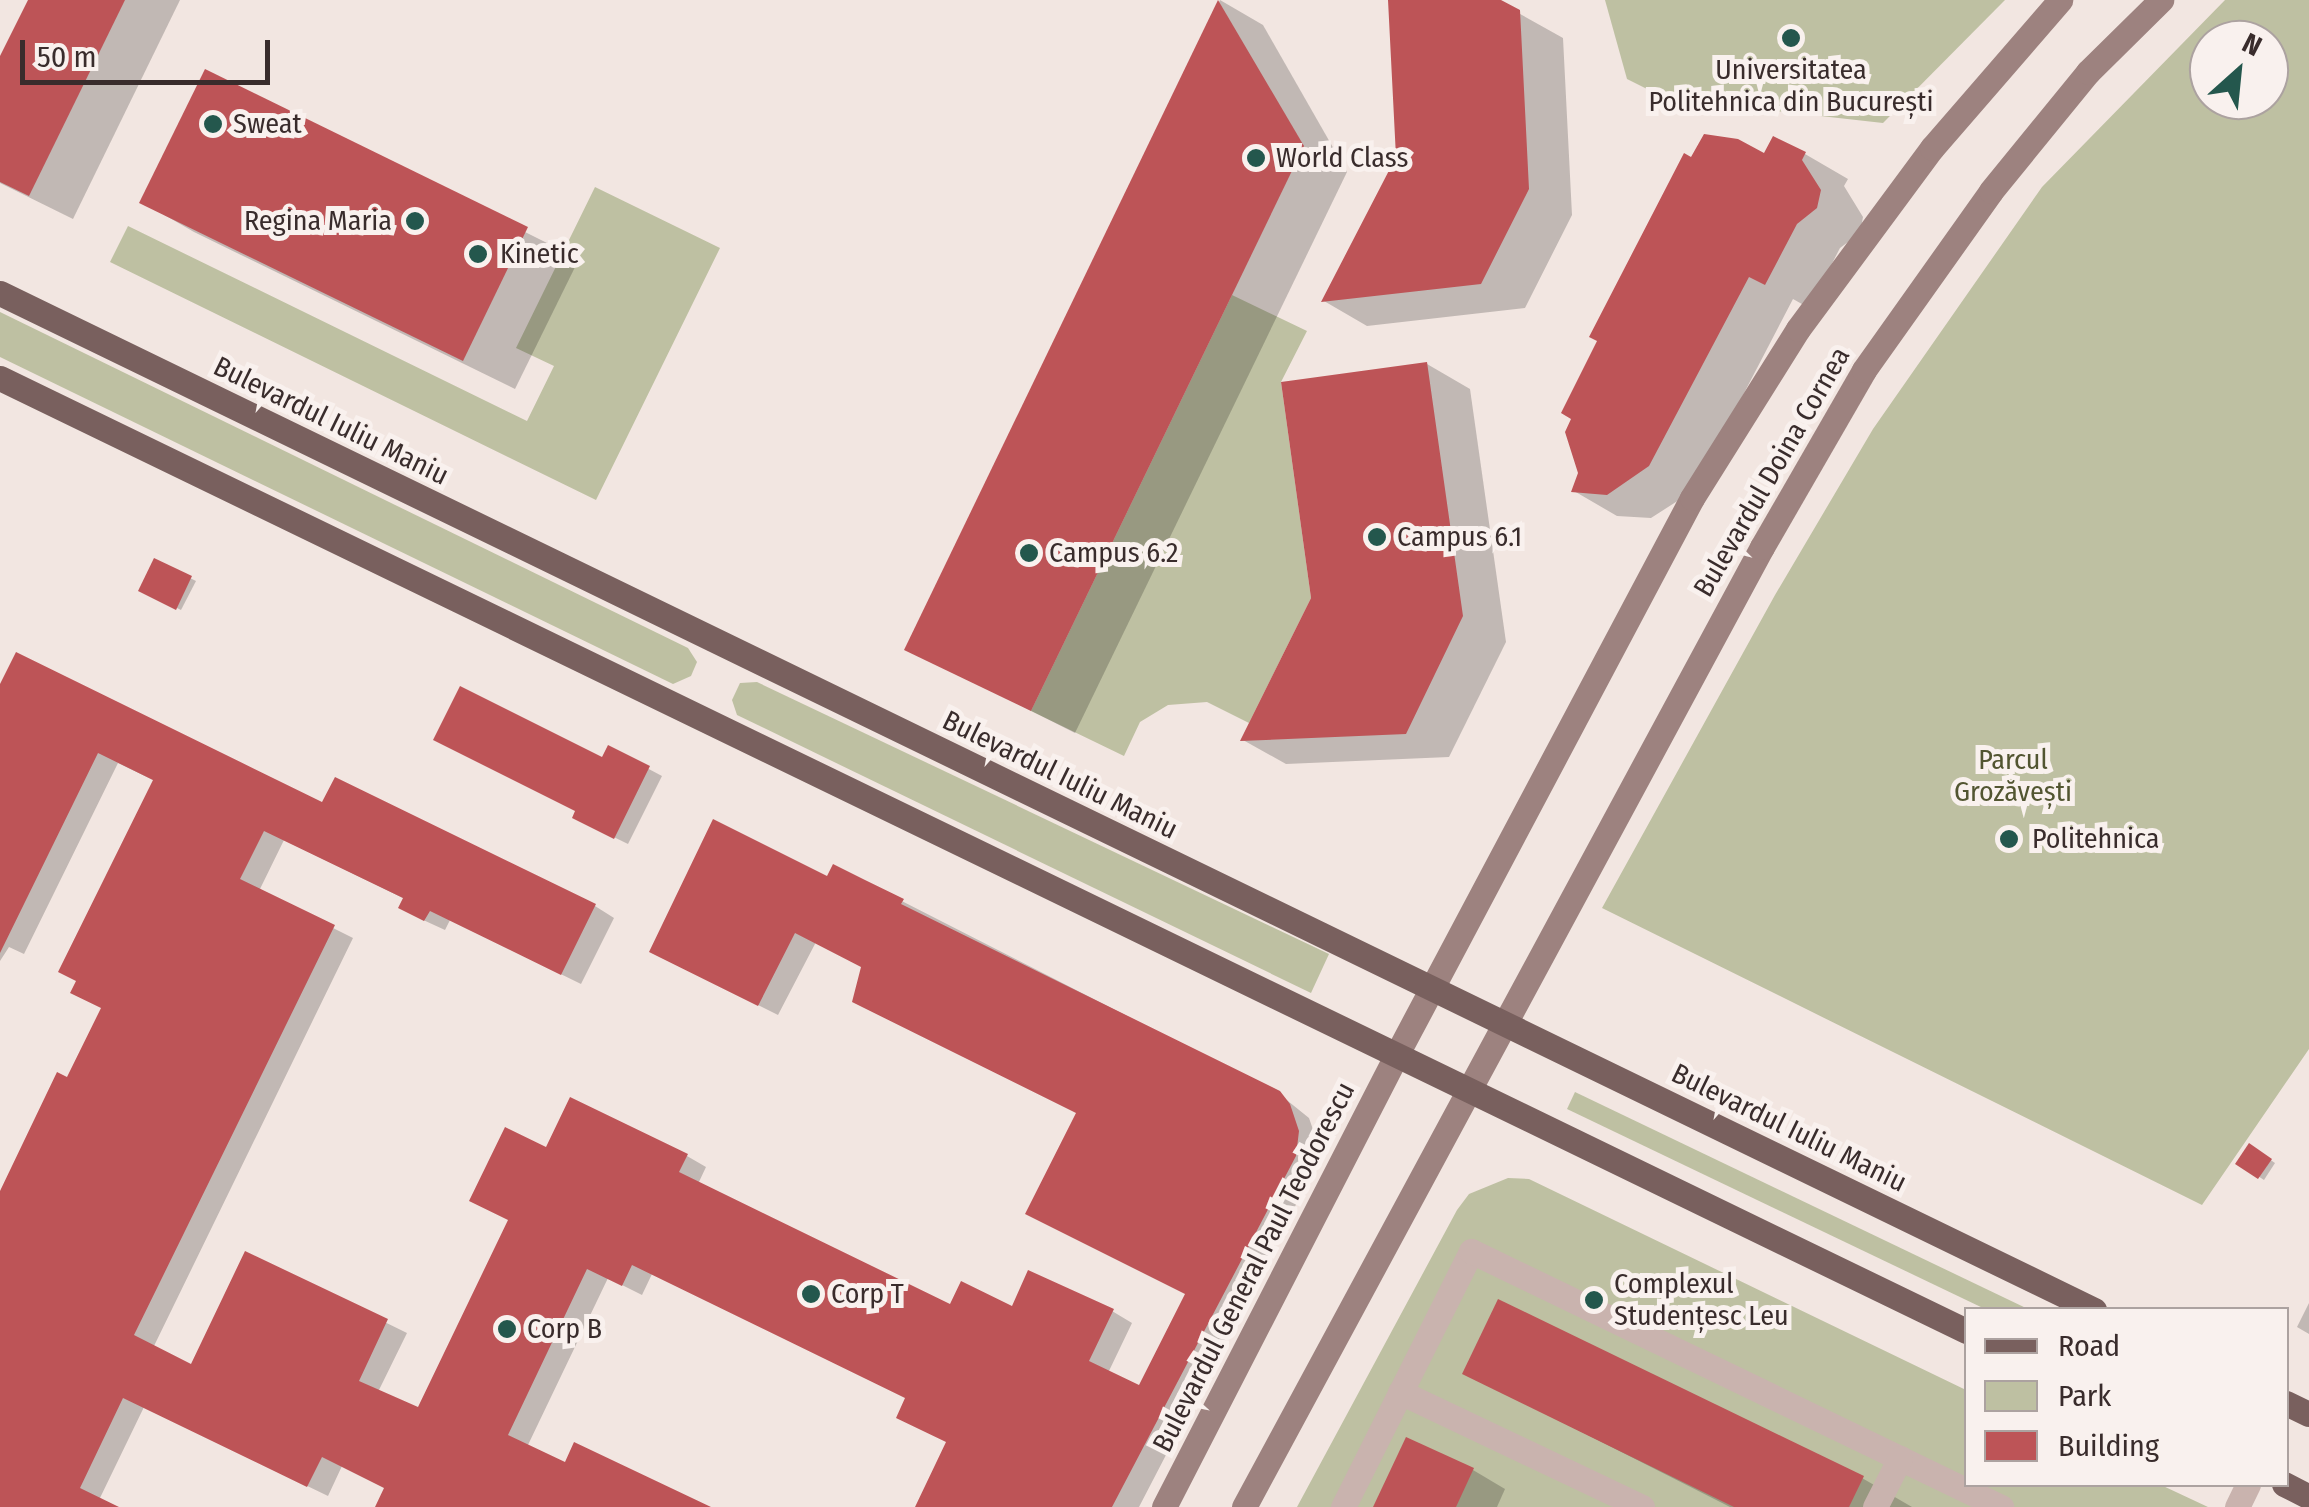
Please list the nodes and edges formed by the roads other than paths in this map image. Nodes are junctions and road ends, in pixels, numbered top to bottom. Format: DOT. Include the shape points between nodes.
graph roads {
  1 [pos="2060,0"];
  2 [pos="2162,0"];
  3 [pos="0,293"];
  4 [pos="0,378"];
  5 [pos="1432,988"];
  6 [pos="1505,1022"];
  7 [pos="1397,1054"];
  8 [pos="1470,1088"];
  9 [pos="2088,1307"];
  10 [pos="1964,1331"];
  11 [pos="1400,1392"];
  12 [pos="1900,1458"];
  13 [pos="1164,1507"];
  14 [pos="1244,1507"];
  15 [pos="1343,1507"];
  16 [pos="1642,1507"];
  17 [pos="1876,1507"];
  18 [pos="2001,1507"];
  1 -- 5 [label="main road, Bulevardul Doina Cornea" via="1932,148 1798,329 1692,498"];
  2 -- 6 [label="main road, Bulevardul Doina Cornea" via="2088,72 2015,161 1864,370"];
  3 -- 5 [label="main road, Bulevardul Iuliu Maniu"];
  4 -- 7 [label="main road"];
  5 -- 6 [label="main road, Bulevardul Iuliu Maniu"];
  5 -- 7 [label="main road, Bulevardul Doina Cornea"];
  6 -- 8 [label="main road, Bulevardul Doina Cornea"];
  6 -- 9 [label="main road, Bulevardul Iuliu Maniu"];
  7 -- 8 [label="main road"];
  7 -- 13 [label="main road, Bulevardul General Paul Teodorescu"];
  8 -- 10 [label="main road"];
  8 -- 14 [label="main road"];
  11 -- 12 [label="street" via="1471,1251"];
  11 -- 15 [label="street"];
  11 -- 16 [label="street"];
  12 -- 17 [label="street"];
  12 -- 18 [label="street"];
}
